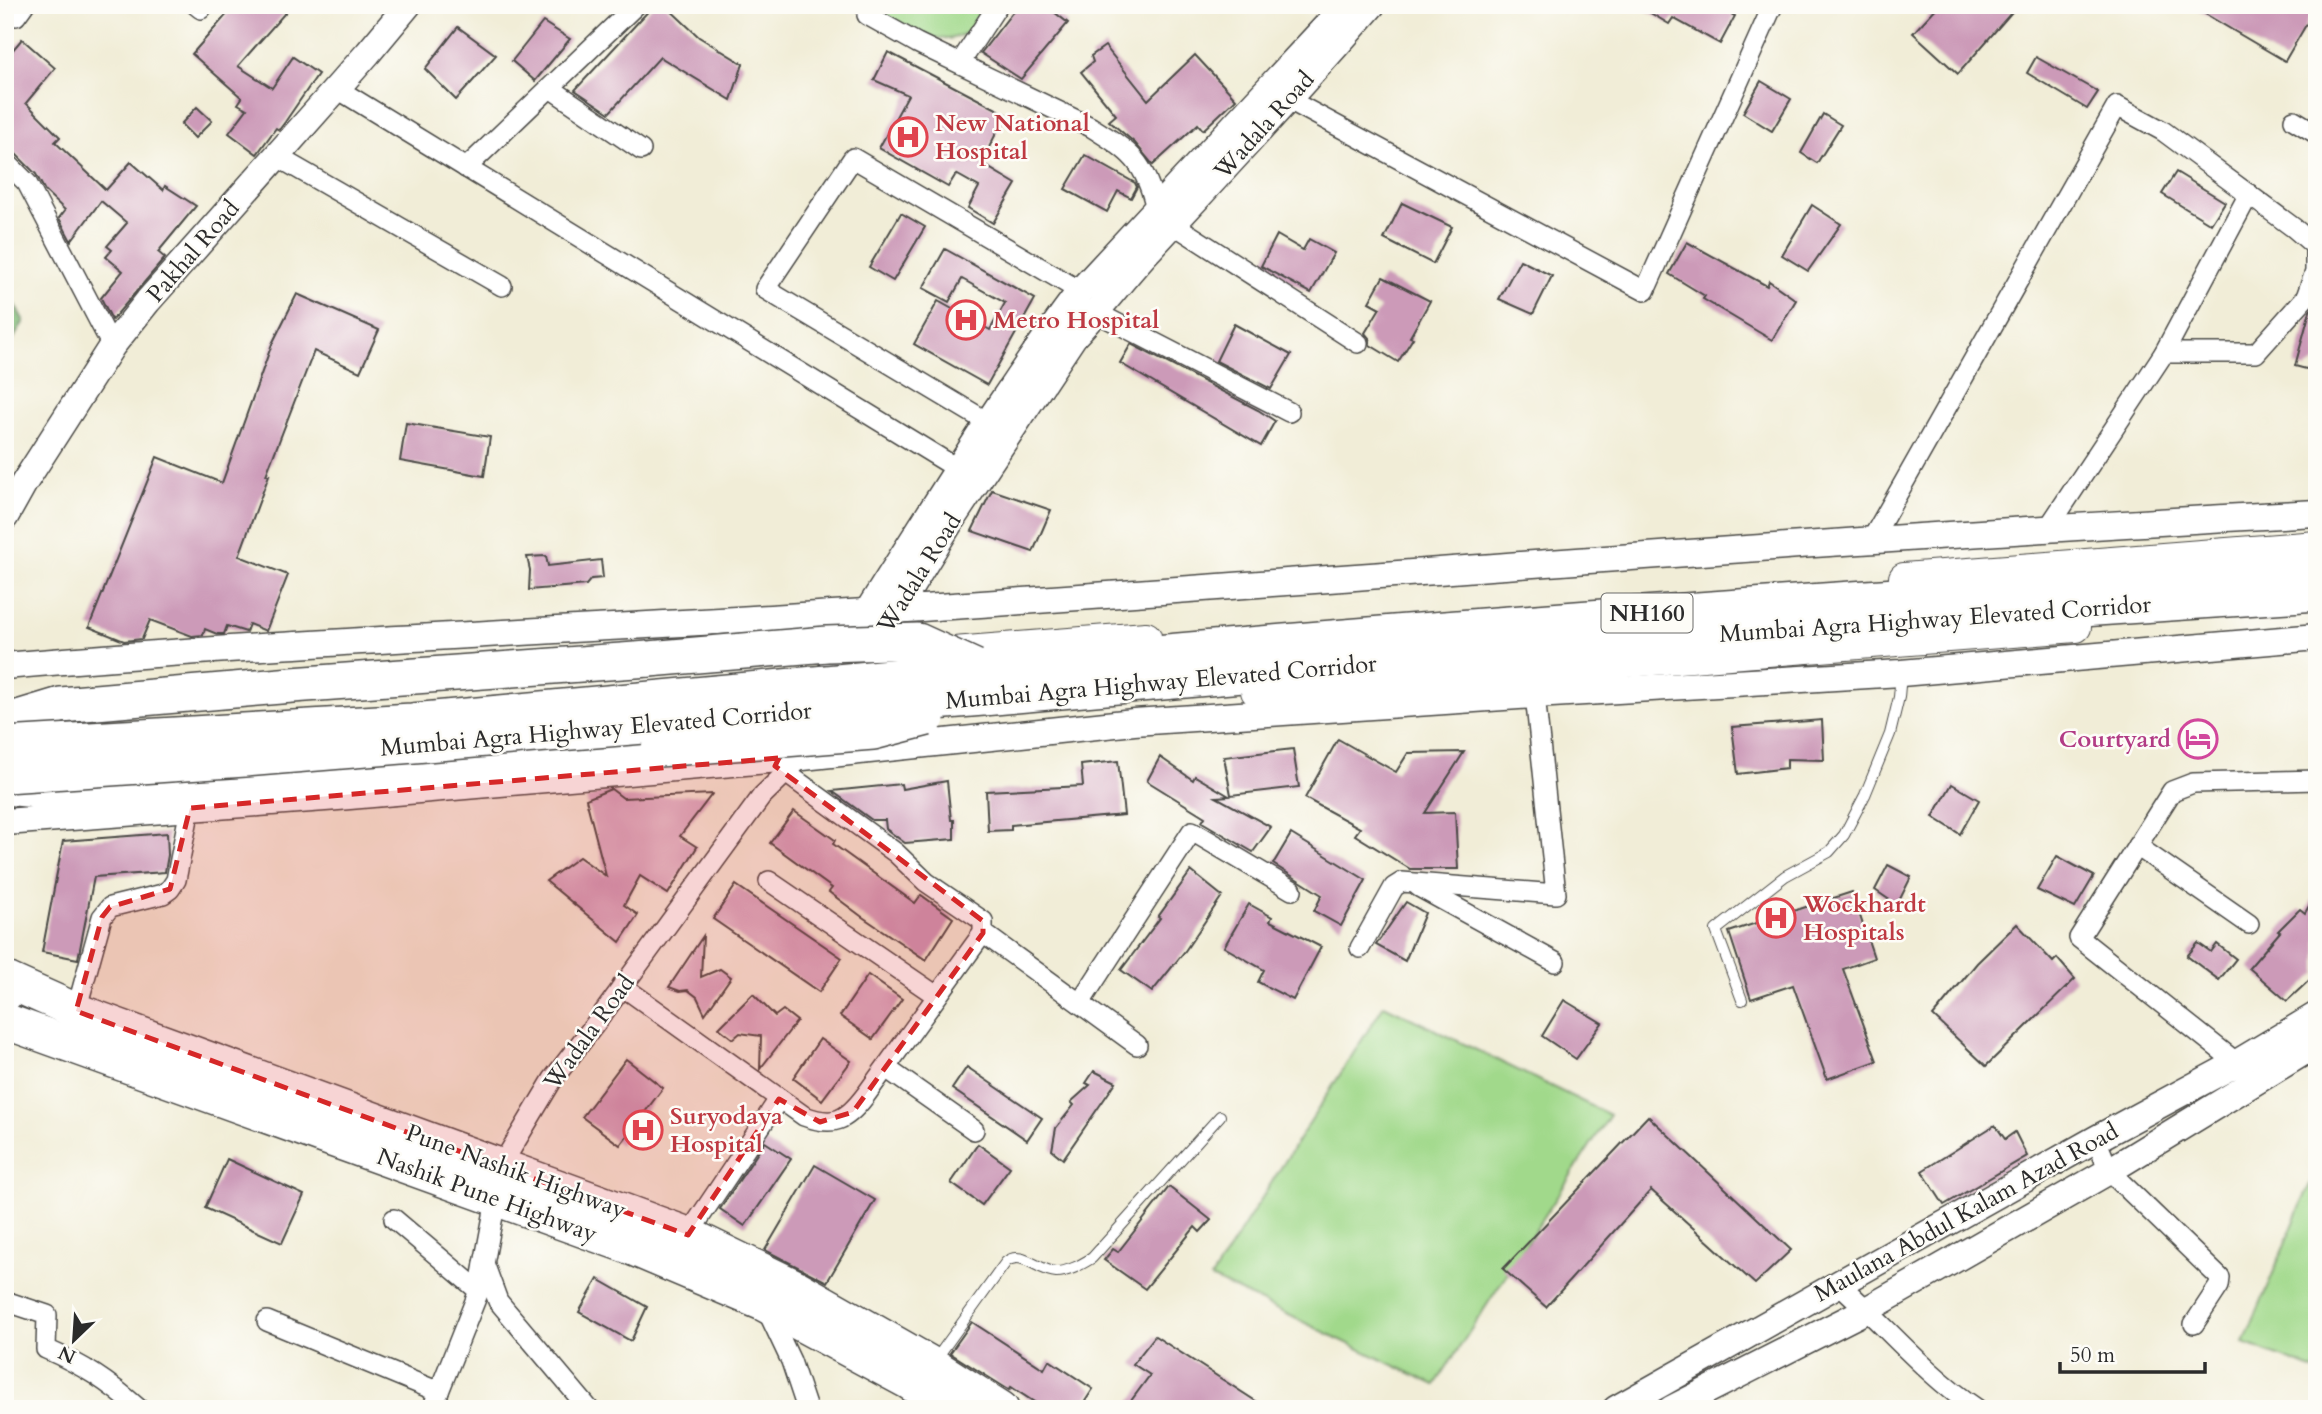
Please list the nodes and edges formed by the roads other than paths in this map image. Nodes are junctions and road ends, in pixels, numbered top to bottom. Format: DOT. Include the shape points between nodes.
graph roads {
  1 [pos="196,5"];
  2 [pos="204,5"];
  3 [pos="408,5"];
  4 [pos="636,5"];
  5 [pos="998,5"];
  6 [pos="1346,5"];
  7 [pos="1372,5"];
  8 [pos="1773,5"];
  9 [pos="867,15"];
  10 [pos="960,63"];
  11 [pos="336,88"];
  12 [pos="550,88"];
  13 [pos="1279,95"];
  14 [pos="2294,120"];
  15 [pos="2317,134"];
  16 [pos="641,150"];
  17 [pos="276,156"];
  18 [pos="5,161"];
  19 [pos="466,168"];
  20 [pos="2249,194"];
  21 [pos="1165,216"];
  22 [pos="502,286"];
  23 [pos="1080,291"];
  24 [pos="1097,313"];
  25 [pos="1358,343"];
  26 [pos="112,346"];
  27 [pos="2164,353"];
  28 [pos="1289,412"];
  29 [pos="989,423"];
  30 [pos="958,469"];
  31 [pos="2317,513"];
  32 [pos="5,517"];
  33 [pos="2048,528"];
  34 [pos="1872,539"];
  35 [pos="2317,546"];
  36 [pos="2317,568"];
  37 [pos="2317,593"];
  38 [pos="2317,608"];
  39 [pos="896,609"];
  40 [pos="868,611"];
  41 [pos="2317,637"];
  42 [pos="867,658"];
  43 [pos="837,661"];
  44 [pos="5,666"];
  45 [pos="1901,673"];
  46 [pos="981,683"];
  47 [pos="1535,695"];
  48 [pos="5,723"];
  49 [pos="813,726"];
  50 [pos="5,745"];
  51 [pos="789,763"];
  52 [pos="5,775"];
  53 [pos="2317,780"];
  54 [pos="5,787"];
  55 [pos="190,808"];
  56 [pos="5,822"];
  57 [pos="2137,846"];
  58 [pos="769,881"];
  59 [pos="1412,883"];
  60 [pos="1292,890"];
  61 [pos="2249,924"];
  62 [pos="983,933"];
  63 [pos="1360,948"];
  64 [pos="1555,962"];
  65 [pos="622,986"];
  66 [pos="7,987"];
  67 [pos="937,996"];
  68 [pos="1742,1000"];
  69 [pos="1080,1003"];
  70 [pos="76,1011"];
  71 [pos="2317,1015"];
  72 [pos="5,1021"];
  73 [pos="2317,1044"];
  74 [pos="1137,1045"];
  75 [pos="2237,1063"];
  76 [pos="886,1068"];
  77 [pos="2250,1086"];
  78 [pos="779,1099"];
  79 [pos="1220,1116"];
  80 [pos="974,1130"];
  81 [pos="2096,1139"];
  82 [pos="2109,1171"];
  83 [pos="499,1183"];
  84 [pos="394,1219"];
  85 [pos="688,1235"];
  86 [pos="484,1261"];
  87 [pos="1838,1283"];
  88 [pos="479,1292"];
  89 [pos="5,1301"];
  90 [pos="763,1303"];
  91 [pos="1868,1310"];
  92 [pos="267,1321"];
  93 [pos="2194,1324"];
  94 [pos="932,1365"];
  95 [pos="1658,1384"];
  96 [pos="435,1401"];
  97 [pos="1673,1408"];
  98 [pos="139,1409"];
  99 [pos="589,1409"];
  100 [pos="807,1409"];
  101 [pos="950,1409"];
  102 [pos="1001,1409"];
  103 [pos="1616,1409"];
  104 [pos="1977,1409"];
  1 -- 2 [label="street" via="201,9"];
  3 -- 11 [label="street, Pakhal Road"];
  4 -- 12 [label="street"];
  5 -- 10 [label="street"];
  6 -- 13 [label="street, Wadala Road"];
  7 -- 13 [label="street, Wadala Road"];
  8 -- 13 [label="street" via="1646,292"];
  9 -- 10 [label="street"];
  10 -- 21 [label="street" via="1118,144 1138,162"];
  11 -- 17 [label="street, Pakhal Road"];
  11 -- 19 [label="street"];
  12 -- 16 [label="street"];
  12 -- 19 [label="street"];
  13 -- 21 [label="street, Wadala Road"];
  14 -- 15 [label="street"];
  17 -- 22 [label="street"];
  17 -- 26 [label="street, Pakhal Road"];
  18 -- 26 [label="street" via="27,183"];
  19 -- 30 [label="street"];
  20 -- 27 [label="street"];
  20 -- 27 [label="street" via="2315,246 2315,272 2306,297 2256,353"];
  20 -- 34 [label="street" via="2163,131 2117,106"];
  21 -- 23 [label="street, Wadala Road"];
  21 -- 24 [label="street, Wadala Road"];
  21 -- 25 [label="street"];
  23 -- 29 [label="street, Wadala Road"];
  23 -- 29 [label="street" via="853,158 765,289"];
  24 -- 28 [label="street"];
  24 -- 39 [label="street, Wadala Road" via="1074,336"];
  26 -- 32 [label="street, Pakhal Road"];
  27 -- 33 [label="street"];
  29 -- 30 [label="street, Wadala Road"];
  30 -- 40 [label="street, Wadala Road"];
  31 -- 33 [label="street"];
  33 -- 34 [label="street"];
  34 -- 39 [label="street"];
  35 -- 42 [label="main road"];
  36 -- 46 [label="highway, Mumbai Agra Highway Elevated Corridor / NH160" via="1251,643"];
  37 -- 46 [label="highway, Mumbai Agra Highway Elevated Corridor / NH160"];
  38 -- 49 [label="main road"];
  39 -- 40 [label="street"];
  39 -- 42 [label="street, Wadala Road"];
  40 -- 43 [label="street, Wadala Road"];
  40 -- 44 [label="street" via="195,650"];
  41 -- 45 [label="street"];
  42 -- 43 [label="main road"];
  42 -- 49 [label="street, Wadala Road"];
  43 -- 48 [label="main road"];
  43 -- 49 [label="street, Wadala Road"];
  45 -- 47 [label="street"];
  45 -- 68 [label="lane" via="1890,734 1844,835 1829,852 1785,876 1716,930"];
  46 -- 48 [label="highway, bridge" via="918,641 827,644 61,705"];
  46 -- 50 [label="highway, Mumbai Agra Highway Elevated Corridor, bridge"];
  46 -- 52 [label="highway, Mumbai Agra Highway Elevated Corridor, bridge" via="245,759"];
  46 -- 54 [label="highway, bridge" via="914,723 873,732 68,793"];
  47 -- 51 [label="street" via="1134,722"];
  47 -- 59 [label="street" via="1556,894"];
  49 -- 51 [label="street, Wadala Road"];
  49 -- 54 [label="main road"];
  51 -- 55 [label="street"];
  51 -- 62 [label="street" via="926,882 984,921"];
  51 -- 65 [label="street, Wadala Road"];
  53 -- 57 [label="street" via="2193,783 2172,791"];
  55 -- 56 [label="street"];
  55 -- 70 [label="street" via="176,880 163,894 110,907 103,917"];
  57 -- 61 [label="street"];
  57 -- 75 [label="street" via="2079,938"];
  58 -- 67 [label="street"];
  59 -- 63 [label="street" via="1394,887"];
  59 -- 64 [label="street"];
  60 -- 69 [label="street" via="1192,831"];
  62 -- 67 [label="street"];
  62 -- 69 [label="street"];
  65 -- 78 [label="street"];
  65 -- 83 [label="street, Wadala Road" via="553,1079"];
  66 -- 70 [label="highway, Pune Nashik Highway"];
  67 -- 76 [label="street"];
  69 -- 74 [label="street"];
  70 -- 83 [label="highway, Pune Nashik Highway"];
  71 -- 75 [label="street, Maulana Abdul Kalam Azad Road"];
  72 -- 83 [label="highway, Nashik Pune Highway"];
  73 -- 77 [label="street"];
  75 -- 77 [label="street"];
  75 -- 81 [label="street, Maulana Abdul Kalam Azad Road"];
  76 -- 78 [label="street" via="853,1112 837,1121 803,1116"];
  76 -- 80 [label="street"];
  77 -- 82 [label="street"];
  78 -- 85 [label="street"];
  79 -- 94 [label="lane" via="1092,1258 1058,1272 1042,1270 1018,1256 1006,1262"];
  81 -- 82 [label="street"];
  81 -- 87 [label="street, Maulana Abdul Kalam Azad Road"];
  82 -- 91 [label="street"];
  82 -- 93 [label="street" via="2220,1278"];
  83 -- 85 [label="highway, Pune Nashik Highway"];
  83 -- 86 [label="street, Wadala Road"];
  83 -- 90 [label="highway, Nashik Pune Highway" via="626,1245"];
  84 -- 88 [label="street"];
  85 -- 94 [label="highway, Pune Nashik Highway" via="795,1287"];
  86 -- 88 [label="street, Wadala Road"];
  86 -- 99 [label="street" via="498,1301"];
  87 -- 91 [label="street"];
  87 -- 95 [label="street, Maulana Abdul Kalam Azad Road"];
  88 -- 96 [label="street, Wadala Road"];
  89 -- 98 [label="street" via="47,1315 46,1349 104,1379"];
  90 -- 100 [label="street" via="791,1361"];
  90 -- 101 [label="highway, Nashik Pune Highway" via="908,1381"];
  91 -- 97 [label="street"];
  91 -- 104 [label="street" via="1936,1379"];
  92 -- 96 [label="street"];
  94 -- 102 [label="highway, Pune Nashik Highway"];
  95 -- 97 [label="street"];
  95 -- 103 [label="street, Maulana Abdul Kalam Azad Road"];
}
